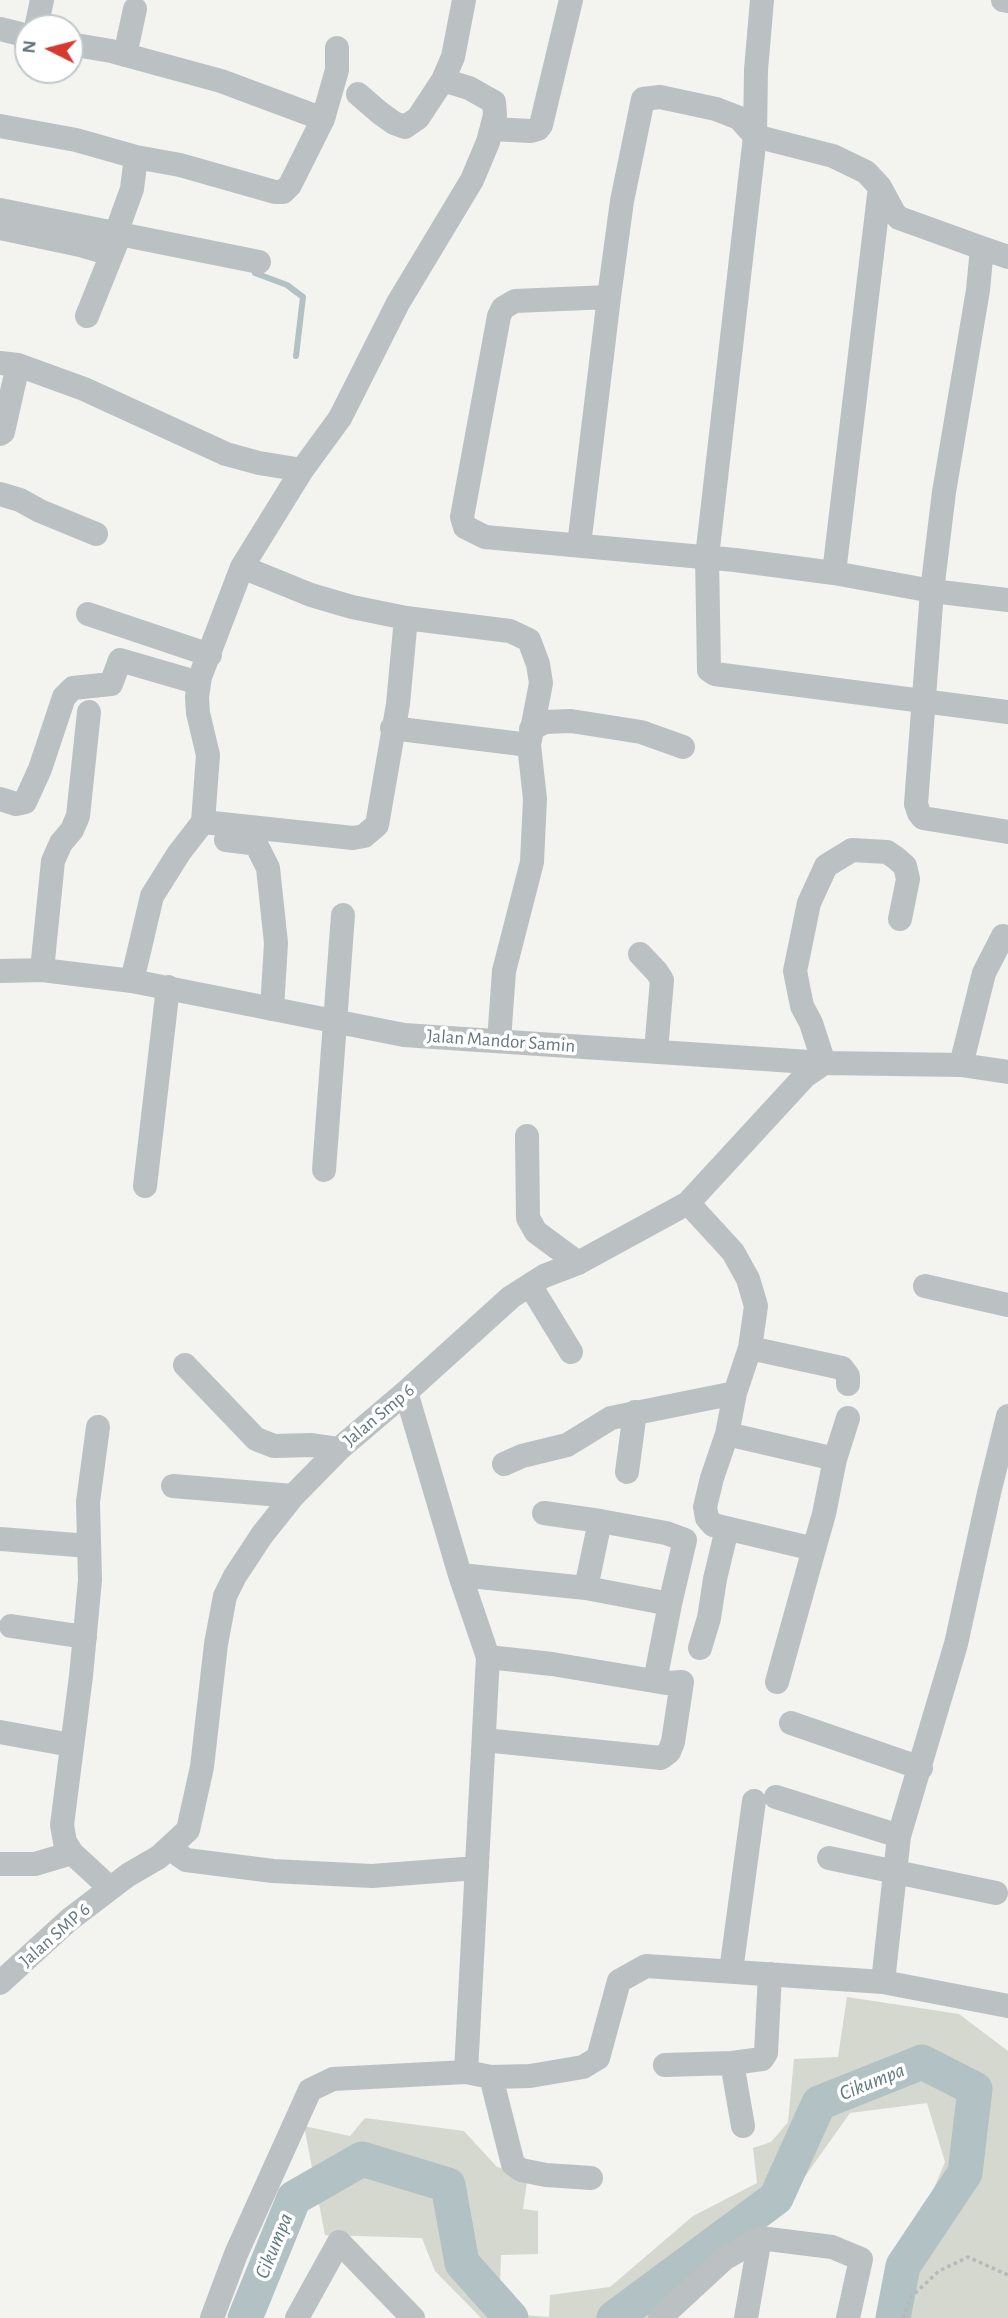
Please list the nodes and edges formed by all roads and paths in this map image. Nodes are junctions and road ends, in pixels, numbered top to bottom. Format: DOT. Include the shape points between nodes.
graph roads {
  1 [pos="464,0"];
  2 [pos="571,0"];
  3 [pos="762,0"];
  4 [pos="1003,0"];
  5 [pos="1008,1"];
  6 [pos="135,9"];
  7 [pos="84,47"];
  8 [pos="337,48"];
  9 [pos="125,55"];
  10 [pos="443,80"];
  11 [pos="358,94"];
  12 [pos="323,119"];
  13 [pos="0,126"];
  14 [pos="492,129"];
  15 [pos="755,136"];
  16 [pos="136,157"];
  17 [pos="880,187"];
  18 [pos="0,210"];
  19 [pos="0,228"];
  20 [pos="115,244"];
  21 [pos="982,248"];
  22 [pos="1008,257"];
  23 [pos="259,262"];
  24 [pos="609,296"];
  25 [pos="87,316"];
  26 [pos="9,364"];
  27 [pos="0,434"];
  28 [pos="302,470"];
  29 [pos="0,495"];
  30 [pos="96,534"];
  31 [pos="579,545"];
  32 [pos="707,557"];
  33 [pos="242,567"];
  34 [pos="834,573"];
  35 [pos="932,591"];
  36 [pos="1008,600"];
  37 [pos="88,614"];
  38 [pos="406,618"];
  39 [pos="210,655"];
  40 [pos="199,683"];
  41 [pos="925,700"];
  42 [pos="89,712"];
  43 [pos="1008,712"];
  44 [pos="392,728"];
  45 [pos="530,737"];
  46 [pos="683,747"];
  47 [pos="0,799"];
  48 [pos="198,829"];
  49 [pos="1008,832"];
  50 [pos="343,915"];
  51 [pos="900,919"];
  52 [pos="1003,936"];
  53 [pos="640,954"];
  54 [pos="42,970"];
  55 [pos="0,971"];
  56 [pos="131,981"];
  57 [pos="168,987"];
  58 [pos="272,1009"];
  59 [pos="336,1021"];
  60 [pos="499,1041"];
  61 [pos="656,1051"];
  62 [pos="824,1063"];
  63 [pos="961,1065"];
  64 [pos="1008,1072"];
  65 [pos="527,1136"];
  66 [pos="324,1170"];
  67 [pos="145,1186"];
  68 [pos="688,1203"];
  69 [pos="578,1263"];
  70 [pos="530,1285"];
  71 [pos="925,1286"];
  72 [pos="1008,1304"];
  73 [pos="750,1348"];
  74 [pos="571,1352"];
  75 [pos="185,1365"];
  76 [pos="848,1384"];
  77 [pos="406,1392"];
  78 [pos="735,1393"];
  79 [pos="635,1412"];
  80 [pos="1008,1416"];
  81 [pos="848,1418"];
  82 [pos="98,1427"];
  83 [pos="727,1434"];
  84 [pos="339,1449"];
  85 [pos="835,1459"];
  86 [pos="504,1464"];
  87 [pos="627,1472"];
  88 [pos="173,1486"];
  89 [pos="283,1495"];
  90 [pos="544,1513"];
  91 [pos="600,1521"];
  92 [pos="727,1529"];
  93 [pos="0,1539"];
  94 [pos="89,1546"];
  95 [pos="814,1549"];
  96 [pos="460,1575"];
  97 [pos="219,1578"];
  98 [pos="586,1588"];
  99 [pos="670,1604"];
  100 [pos="11,1626"];
  101 [pos="85,1637"];
  102 [pos="700,1648"];
  103 [pos="488,1657"];
  104 [pos="655,1681"];
  105 [pos="777,1682"];
  106 [pos="791,1723"];
  107 [pos="0,1732"];
  108 [pos="484,1740"];
  109 [pos="71,1745"];
  110 [pos="921,1768"];
  111 [pos="899,1836"];
  112 [pos="169,1848"];
  113 [pos="72,1853"];
  114 [pos="830,1858"];
  115 [pos="0,1864"];
  116 [pos="477,1868"];
  117 [pos="896,1870"];
  118 [pos="110,1888"];
  119 [pos="996,1893"];
  120 [pos="732,1971"];
  121 [pos="770,1973"];
  122 [pos="883,1982"];
  123 [pos="0,1983"];
  124 [pos="1008,2006"];
  125 [pos="732,2063"];
  126 [pos="665,2065"];
  127 [pos="466,2072"];
  128 [pos="491,2077"];
  129 [pos="743,2126"];
  130 [pos="591,2178"];
  131 [pos="760,2238"];
  132 [pos="1008,2275"];
  133 [pos="407,2316"];
  134 [pos="212,2318"];
  135 [pos="297,2318"];
  136 [pos="660,2318"];
  137 [pos="746,2318"];
  138 [pos="848,2318"];
  139 [pos="903,2318"];
  1 -- 10 [label="street" via="453,57"];
  2 -- 14 [label="street" via="541,125 531,131"];
  3 -- 15 [label="street"];
  4 -- 5 [label="street"];
  6 -- 9 [label="street"];
  7 -- 9 [label="street"];
  8 -- 12 [label="street" via="337,69"];
  9 -- 12 [label="street" via="221,80"];
  10 -- 11 [label="street" via="418,118 405,127"];
  10 -- 14 [label="street" via="494,102"];
  12 -- 16 [label="street" via="283,192"];
  13 -- 16 [label="street"];
  14 -- 28 [label="street" via="472,180 398,303 340,418"];
  15 -- 17 [label="street" via="834,156 866,172"];
  15 -- 24 [label="street" via="739,118 716,109 660,97 642,99"];
  15 -- 32 [label="street"];
  16 -- 20 [label="street" via="132,189"];
  17 -- 21 [label="street" via="899,218"];
  17 -- 34 [label="street"];
  18 -- 20 [label="street"];
  19 -- 20 [label="street" via="80,245"];
  20 -- 23 [label="street"];
  20 -- 25 [label="street"];
  21 -- 22 [label="street"];
  21 -- 35 [label="street"];
  24 -- 31 [label="street"];
  24 -- 31 [label="street" via="527,299 503,308 462,517 465,527 485,537"];
  26 -- 27 [label="street"];
  26 -- 28 [label="street" via="84,389 226,454"];
  28 -- 33 [label="street"];
  29 -- 30 [label="street"];
  31 -- 32 [label="street"];
  32 -- 34 [label="street"];
  32 -- 41 [label="street" via="710,672"];
  33 -- 38 [label="street" via="321,598"];
  33 -- 39 [label="street"];
  34 -- 35 [label="street"];
  35 -- 36 [label="street"];
  35 -- 41 [label="street"];
  37 -- 39 [label="street"];
  38 -- 44 [label="street"];
  38 -- 45 [label="street" via="510,631 529,640 541,683"];
  39 -- 40 [label="street"];
  40 -- 47 [label="street" via="120,660 111,684 73,688 64,697 25,802"];
  40 -- 48 [label="street" via="198,713 208,755"];
  41 -- 43 [label="street"];
  41 -- 49 [label="street" via="919,813 923,818"];
  42 -- 54 [label="street" via="78,816 53,861"];
  44 -- 45 [label="street"];
  44 -- 48 [label="street" via="377,825 363,835"];
  45 -- 46 [label="street" via="545,722 571,721 640,732"];
  45 -- 60 [label="street" via="535,799 532,862 504,971"];
  48 -- 56 [label="street" via="152,896"];
  48 -- 58 [label="street" via="257,846 268,867 276,943"];
  50 -- 59 [label="street"];
  51 -- 62 [label="street" via="908,879 905,866 896,858 887,852 852,850 826,866 809,903 795,971 802,1006"];
  52 -- 63 [label="street" via="984,973"];
  53 -- 61 [label="street" via="662,980"];
  54 -- 55 [label="street, Jalan Mandor Samin"];
  54 -- 56 [label="street, Jalan Mandor Samin"];
  56 -- 57 [label="street, Jalan Mandor Samin"];
  57 -- 58 [label="street, Jalan Mandor Samin"];
  57 -- 67 [label="street"];
  58 -- 59 [label="street, Jalan Mandor Samin"];
  59 -- 60 [label="street, Jalan Mandor Samin" via="404,1035"];
  59 -- 66 [label="street"];
  60 -- 61 [label="street, Jalan Mandor Samin"];
  61 -- 62 [label="street, Jalan Mandor Samin"];
  62 -- 63 [label="street, Jalan Mandor Samin"];
  62 -- 68 [label="street, Jalan Smp 6" via="805,1076"];
  63 -- 64 [label="street, Jalan Mandor Samin"];
  65 -- 69 [label="street" via="528,1218 536,1233"];
  68 -- 69 [label="street, Jalan Smp 6"];
  68 -- 73 [label="street" via="733,1252 748,1279 756,1306"];
  69 -- 70 [label="street, Jalan Smp 6"];
  70 -- 74 [label="street"];
  70 -- 77 [label="street, Jalan Smp 6"];
  71 -- 72 [label="street"];
  73 -- 76 [label="street" via="842,1368"];
  73 -- 78 [label="street"];
  75 -- 84 [label="street" via="256,1439 274,1446"];
  77 -- 84 [label="street, Jalan Smp 6"];
  77 -- 96 [label="street"];
  78 -- 79 [label="street"];
  78 -- 83 [label="street"];
  79 -- 86 [label="street" via="603,1422 567,1445"];
  79 -- 87 [label="street"];
  80 -- 110 [label="street" via="956,1644"];
  81 -- 85 [label="street"];
  82 -- 94 [label="street" via="88,1502"];
  83 -- 85 [label="street"];
  83 -- 92 [label="street" via="705,1507 713,1525"];
  84 -- 89 [label="street, Jalan Smp 6"];
  85 -- 95 [label="street"];
  88 -- 89 [label="street"];
  89 -- 97 [label="street"];
  89 -- 112 [label="street, Jalan Smp 6" via="225,1596 202,1767 188,1829"];
  90 -- 91 [label="street"];
  91 -- 98 [label="street"];
  91 -- 99 [label="street" via="685,1540"];
  92 -- 95 [label="street"];
  92 -- 102 [label="street"];
  93 -- 94 [label="street"];
  94 -- 101 [label="street"];
  95 -- 105 [label="street"];
  96 -- 98 [label="street"];
  96 -- 103 [label="street"];
  98 -- 99 [label="street"];
  99 -- 104 [label="street"];
  100 -- 101 [label="street"];
  101 -- 109 [label="street"];
  103 -- 104 [label="street"];
  103 -- 108 [label="street"];
  104 -- 108 [label="street" via="682,1682 673,1742 662,1758"];
  106 -- 110 [label="street"];
  107 -- 109 [label="street"];
  108 -- 116 [label="street"];
  109 -- 113 [label="street" via="62,1825"];
  110 -- 111 [label="street"];
  111 -- 117 [label="street"];
  111 -- 120 [label="street" via="765,1799"];
  112 -- 116 [label="street" via="186,1860 273,1871 372,1876"];
  112 -- 118 [label="street, Jalan Smp 6"];
  113 -- 115 [label="street" via="35,1864"];
  113 -- 118 [label="street"];
  114 -- 117 [label="street"];
  116 -- 127 [label="street"];
  117 -- 119 [label="street"];
  117 -- 122 [label="street"];
  118 -- 123 [label="street, Jalan SMP 6"];
  120 -- 121 [label="street"];
  120 -- 128 [label="street" via="646,1966 619,1980 598,2058 583,2067"];
  121 -- 122 [label="street"];
  121 -- 125 [label="street" via="766,2053 762,2059"];
  122 -- 124 [label="street"];
  125 -- 126 [label="street"];
  125 -- 129 [label="street"];
  127 -- 128 [label="street"];
  127 -- 134 [label="street" via="333,2079 310,2090"];
  128 -- 130 [label="street" via="513,2164 545,2175"];
  131 -- 136 [label="street" via="724,2259"];
  131 -- 137 [label="street"];
  131 -- 138 [label="street" via="832,2247 861,2259"];
  132 -- 139 [label="path" via="968,2257 939,2271 911,2297"];
  133 -- 135 [label="street" via="339,2242"];
}
